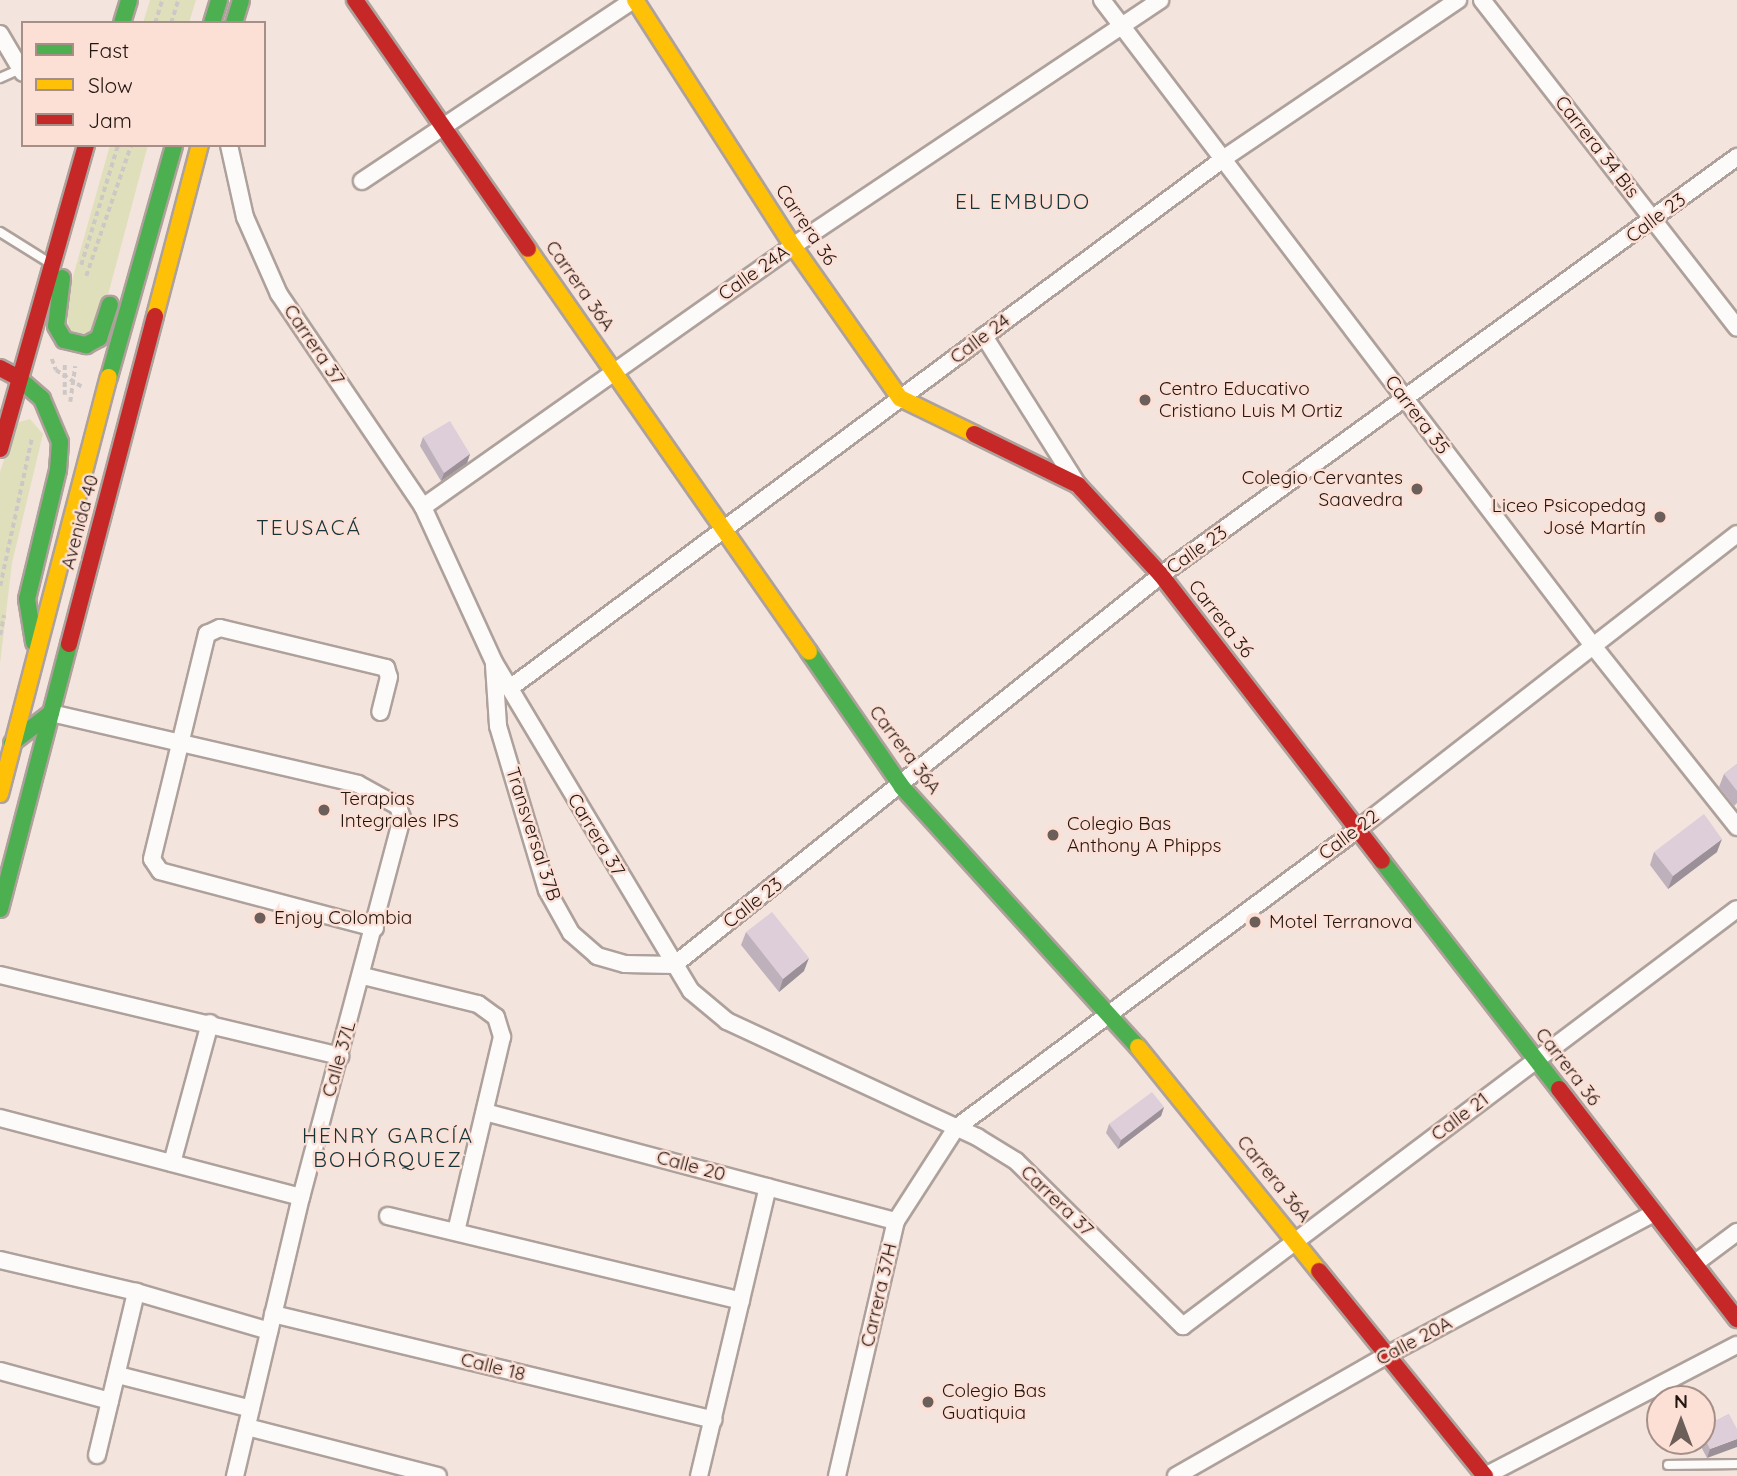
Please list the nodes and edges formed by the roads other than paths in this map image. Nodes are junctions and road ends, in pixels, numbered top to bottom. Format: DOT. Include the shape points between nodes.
graph roads {
  1 [pos="129,0"];
  2 [pos="219,0"];
  3 [pos="241,0"];
  4 [pos="355,0"];
  5 [pos="634,0"];
  6 [pos="1102,0"];
  7 [pos="1160,0"];
  8 [pos="1458,0"];
  9 [pos="1482,0"];
  10 [pos="123,21"];
  11 [pos="213,21"];
  12 [pos="235,21"];
  13 [pos="1121,26"];
  14 [pos="0,34"];
  15 [pos="21,71"];
  16 [pos="0,78"];
  17 [pos="443,127"];
  18 [pos="85,147"];
  19 [pos="173,147"];
  20 [pos="199,147"];
  21 [pos="229,147"];
  22 [pos="1737,157"];
  23 [pos="1223,159"];
  24 [pos="362,181"];
  25 [pos="155,204"];
  26 [pos="64,216"];
  27 [pos="1653,220"];
  28 [pos="0,232"];
  29 [pos="128,233"];
  30 [pos="793,246"];
  31 [pos="50,264"];
  32 [pos="114,293"];
  33 [pos="1737,327"];
  34 [pos="984,336"];
  35 [pos="0,368"];
  36 [pos="613,370"];
  37 [pos="17,377"];
  38 [pos="900,398"];
  39 [pos="1406,401"];
  40 [pos="5,404"];
  41 [pos="0,449"];
  42 [pos="1078,485"];
  43 [pos="422,507"];
  44 [pos="722,527"];
  45 [pos="1737,534"];
  46 [pos="1161,575"];
  47 [pos="1594,647"];
  48 [pos="37,655"];
  49 [pos="494,662"];
  50 [pos="510,688"];
  51 [pos="380,712"];
  52 [pos="51,713"];
  53 [pos="12,743"];
  54 [pos="178,744"];
  55 [pos="902,787"];
  56 [pos="0,794"];
  57 [pos="1737,827"];
  58 [pos="1358,829"];
  59 [pos="0,909"];
  60 [pos="1737,909"];
  61 [pos="375,928"];
  62 [pos="674,965"];
  63 [pos="0,975"];
  64 [pos="363,976"];
  65 [pos="1111,1014"];
  66 [pos="210,1023"];
  67 [pos="340,1056"];
  68 [pos="1536,1060"];
  69 [pos="485,1112"];
  70 [pos="0,1118"];
  71 [pos="956,1128"];
  72 [pos="172,1163"];
  73 [pos="768,1187"];
  74 [pos="301,1197"];
  75 [pos="1654,1213"];
  76 [pos="388,1216"];
  77 [pos="896,1221"];
  78 [pos="456,1232"];
  79 [pos="1737,1232"];
  80 [pos="1297,1240"];
  81 [pos="0,1260"];
  82 [pos="1694,1264"];
  83 [pos="136,1292"];
  84 [pos="741,1301"];
  85 [pos="273,1314"];
  86 [pos="1737,1320"];
  87 [pos="1183,1326"];
  88 [pos="269,1331"];
  89 [pos="1737,1345"];
  90 [pos="1387,1356"];
  91 [pos="0,1371"];
  92 [pos="118,1375"];
  93 [pos="110,1401"];
  94 [pos="251,1409"];
  95 [pos="713,1420"];
  96 [pos="247,1427"];
  97 [pos="97,1455"];
  98 [pos="1737,1464"];
  99 [pos="1668,1465"];
  100 [pos="235,1476"];
  101 [pos="438,1476"];
  102 [pos="699,1476"];
  103 [pos="837,1476"];
  104 [pos="1176,1476"];
  105 [pos="1485,1476"];
  1 -- 10 [label="main road"];
  2 -- 11 [label="main road"];
  3 -- 12 [label="main road"];
  4 -- 17 [label="main road, Carrera 36A"];
  5 -- 17 [label="street"];
  5 -- 30 [label="main road, Carrera 36"];
  6 -- 13 [label="street, Carrera 35"];
  7 -- 13 [label="street, Calle 24A"];
  8 -- 23 [label="street, Calle 24"];
  9 -- 27 [label="street, Carrera 34 Bis"];
  13 -- 23 [label="street, Carrera 35"];
  13 -- 30 [label="street, Calle 24A"];
  14 -- 15 [label="street"];
  15 -- 16 [label="lane"];
  17 -- 24 [label="street"];
  17 -- 36 [label="main road, Carrera 36A"];
  18 -- 26 [label="main road"];
  19 -- 25 [label="main road, Avenida 40"];
  20 -- 52 [label="main road, Avenida 40"];
  21 -- 43 [label="street, Carrera 37" via="245,217 279,294"];
  22 -- 27 [label="street, Calle 23"];
  23 -- 34 [label="street, Calle 24"];
  23 -- 39 [label="street, Carrera 35"];
  25 -- 29 [label="main road"];
  25 -- 48 [label="main road, Avenida 40"];
  26 -- 31 [label="main road"];
  26 -- 32 [label="main road" via="66,247 55,326 64,340 86,345 99,338"];
  27 -- 33 [label="street, Carrera 34 Bis"];
  27 -- 39 [label="street, Calle 23"];
  28 -- 31 [label="lane"];
  30 -- 36 [label="street, Calle 24A"];
  30 -- 38 [label="main road, Carrera 36"];
  31 -- 37 [label="main road"];
  34 -- 38 [label="street, Calle 24"];
  34 -- 42 [label="street"];
  35 -- 37 [label="main road"];
  36 -- 43 [label="street, Calle 24A"];
  36 -- 44 [label="main road, Carrera 36A"];
  37 -- 40 [label="main road"];
  37 -- 48 [label="main road" via="42,399 54,418 60,442 58,470 27,600"];
  38 -- 42 [label="main road, Carrera 36"];
  38 -- 44 [label="street, Calle 24"];
  39 -- 46 [label="street, Calle 23"];
  39 -- 47 [label="street, Carrera 35"];
  40 -- 41 [label="main road"];
  42 -- 46 [label="main road, Carrera 36"];
  43 -- 49 [label="street, Carrera 37"];
  44 -- 50 [label="street, Calle 24"];
  44 -- 55 [label="main road, Carrera 36A"];
  45 -- 47 [label="street, Calle 22"];
  46 -- 55 [label="street, Calle 23"];
  46 -- 58 [label="main road, Carrera 36"];
  47 -- 57 [label="street, Carrera 35"];
  47 -- 58 [label="street, Calle 22"];
  48 -- 53 [label="main road, Avenida 40"];
  49 -- 50 [label="street, Carrera 37"];
  49 -- 62 [label="street, Transversal 37B" via="498,726 547,890 571,933 597,956 625,964"];
  50 -- 62 [label="street, Carrera 37"];
  51 -- 54 [label="street" via="389,677 386,668 220,628 207,634"];
  52 -- 53 [label="main road"];
  52 -- 54 [label="street"];
  52 -- 59 [label="main road, Avenida 40"];
  53 -- 56 [label="main road, Avenida 40"];
  54 -- 61 [label="street" via="152,859 160,872"];
  54 -- 61 [label="street, Calle 37L" via="358,784 398,806 402,818"];
  55 -- 62 [label="street, Calle 23"];
  55 -- 65 [label="main road, Carrera 36A"];
  58 -- 65 [label="street, Calle 22"];
  58 -- 68 [label="main road, Carrera 36"];
  60 -- 68 [label="street, Calle 21"];
  61 -- 64 [label="street, Calle 37L"];
  62 -- 71 [label="street, Carrera 37" via="691,991 727,1021"];
  63 -- 66 [label="street"];
  64 -- 67 [label="street, Calle 37L"];
  64 -- 69 [label="street" via="478,1004 496,1017 502,1037"];
  65 -- 71 [label="street, Calle 22"];
  65 -- 80 [label="main road, Carrera 36A"];
  66 -- 67 [label="street"];
  66 -- 72 [label="street"];
  67 -- 74 [label="street, Calle 37L"];
  68 -- 75 [label="main road, Carrera 36"];
  68 -- 80 [label="street, Calle 21"];
  69 -- 73 [label="street, Calle 20"];
  69 -- 78 [label="street"];
  70 -- 72 [label="street"];
  71 -- 77 [label="street, Carrera 37H"];
  71 -- 87 [label="street, Carrera 37" via="997,1148 1033,1175"];
  72 -- 74 [label="street"];
  73 -- 77 [label="street, Calle 20"];
  73 -- 84 [label="street"];
  74 -- 85 [label="street, Calle 37L"];
  75 -- 82 [label="main road, Carrera 36"];
  75 -- 90 [label="street, Calle 20A"];
  76 -- 78 [label="street"];
  77 -- 103 [label="street, Carrera 37H"];
  78 -- 84 [label="street"];
  79 -- 82 [label="street"];
  80 -- 87 [label="street, Calle 21"];
  80 -- 90 [label="main road, Carrera 36A"];
  81 -- 83 [label="street"];
  82 -- 86 [label="main road, Carrera 36"];
  83 -- 88 [label="street"];
  83 -- 92 [label="street"];
  84 -- 95 [label="street"];
  85 -- 88 [label="street, Calle 37L"];
  85 -- 95 [label="street, Calle 18"];
  88 -- 94 [label="street, Calle 37L"];
  89 -- 105 [label="street"];
  90 -- 104 [label="street, Calle 20A"];
  90 -- 105 [label="main road, Carrera 36A"];
  91 -- 93 [label="street"];
  92 -- 93 [label="street"];
  92 -- 94 [label="street"];
  93 -- 97 [label="street"];
  94 -- 96 [label="street, Calle 37L"];
  95 -- 102 [label="street"];
  96 -- 100 [label="street, Calle 37L"];
  96 -- 101 [label="street"];
  98 -- 99 [label="lane"];
}
